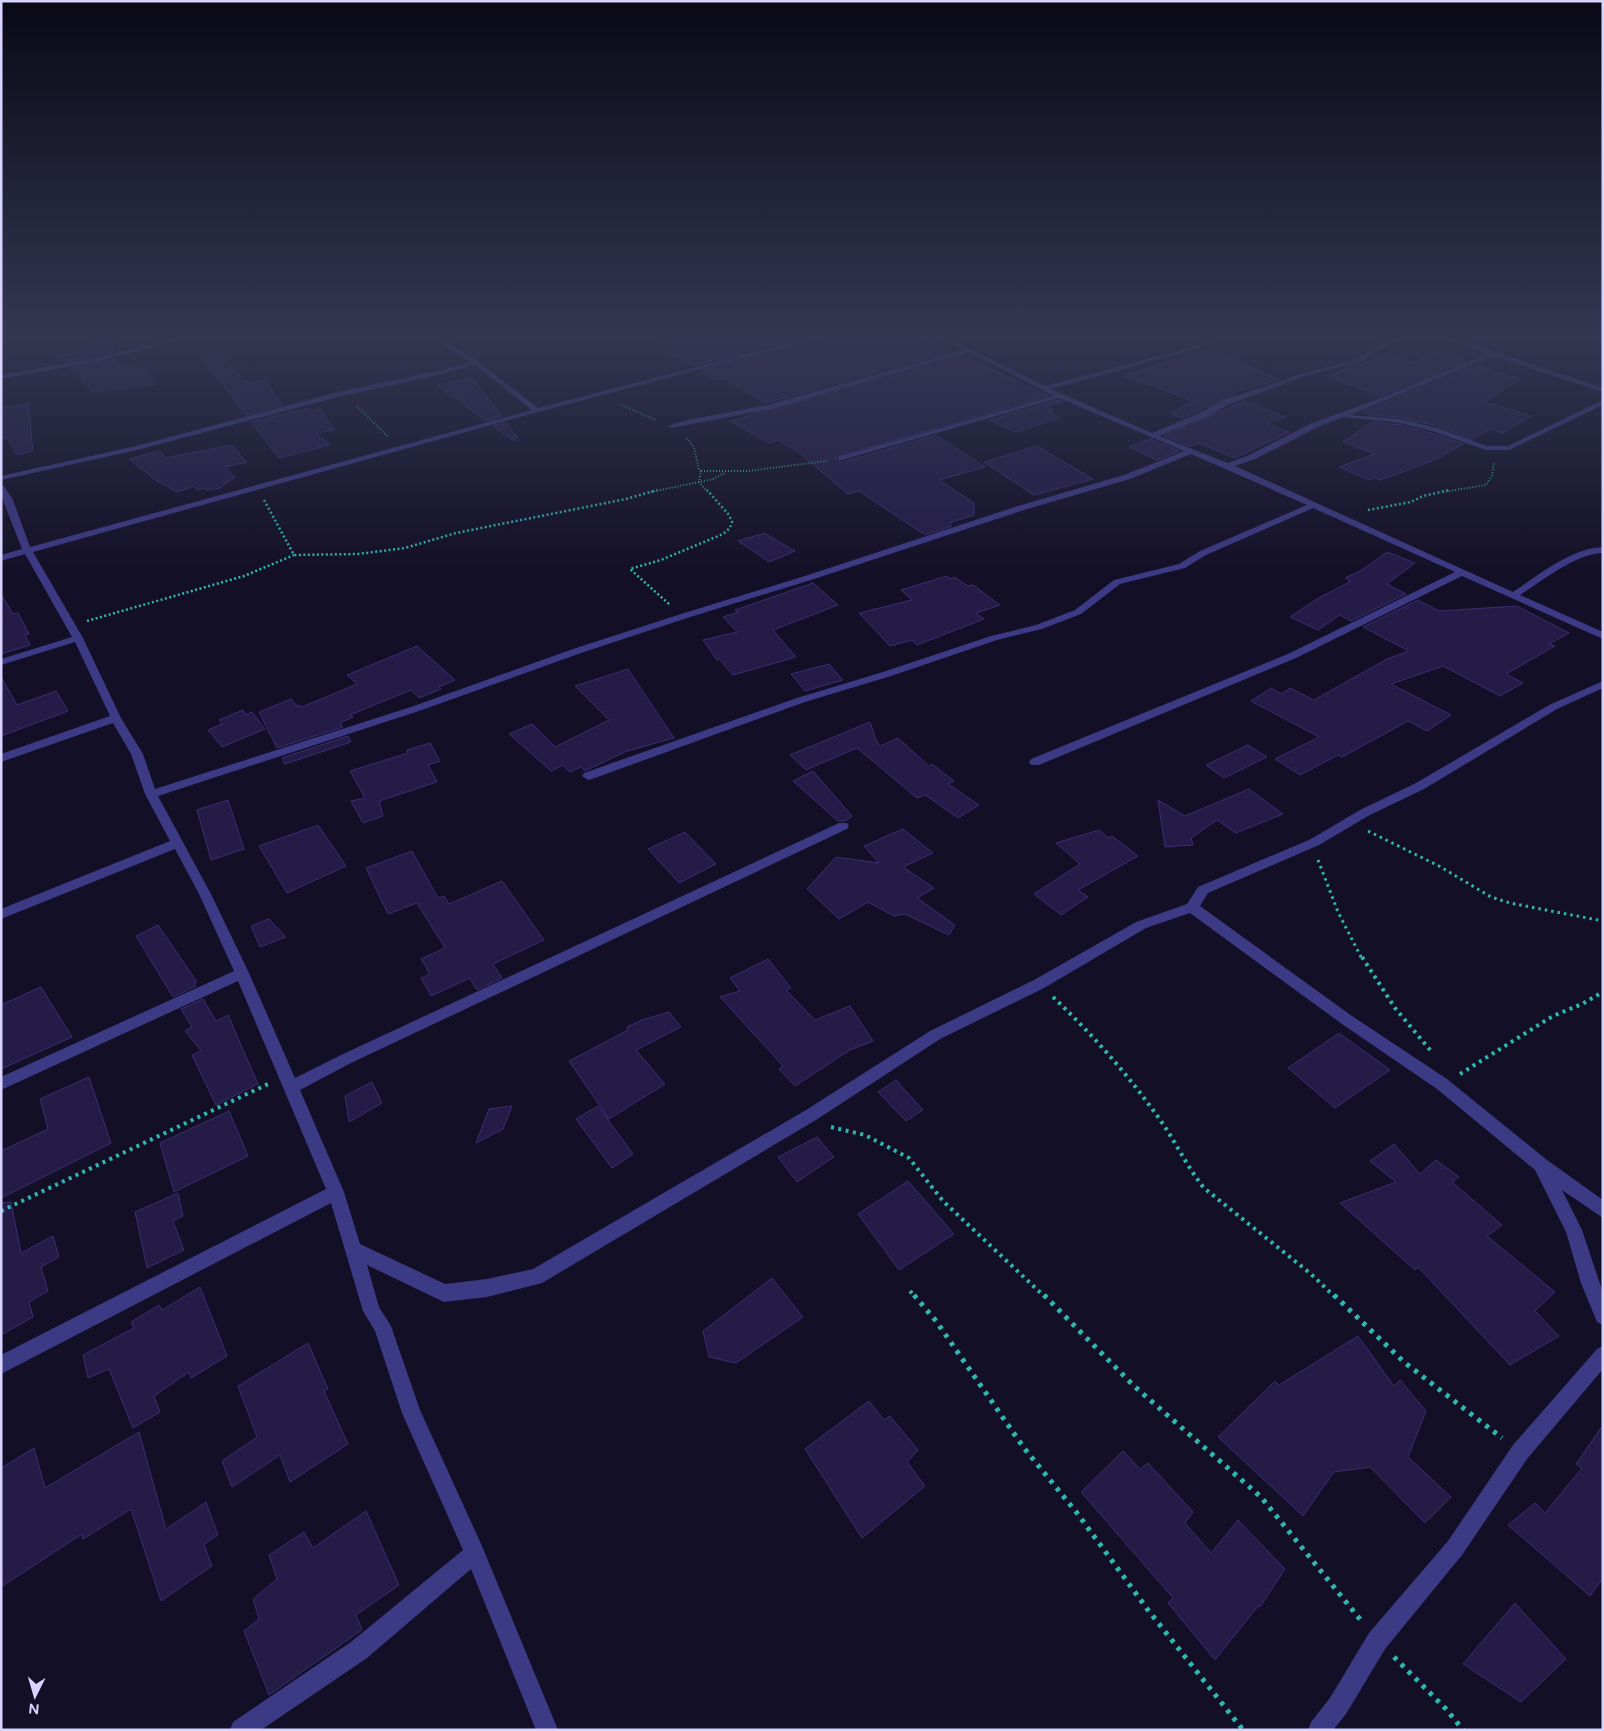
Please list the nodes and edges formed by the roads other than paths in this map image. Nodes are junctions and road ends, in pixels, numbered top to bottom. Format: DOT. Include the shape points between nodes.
graph roads {
  1 [pos="270,413"];
  2 [pos="531,413"];
  3 [pos="739,413"];
  4 [pos="1002,413"];
  5 [pos="1099,413"];
  6 [pos="1207,413"];
  7 [pos="1348,413"];
  8 [pos="1581,413"];
  9 [pos="1338,417"];
  10 [pos="671,426"];
  11 [pos="1152,436"];
  12 [pos="1190,452"];
  13 [pos="841,459"];
  14 [pos="1228,466"];
  15 [pos="1,478"];
  16 [pos="4,497"];
  17 [pos="1313,505"];
  18 [pos="27,550"];
  19 [pos="1603,550"];
  20 [pos="1,558"];
  21 [pos="1462,572"];
  22 [pos="1512,596"];
  23 [pos="75,632"];
  24 [pos="1603,636"];
  25 [pos="1,662"];
  26 [pos="1603,684"];
  27 [pos="116,718"];
  28 [pos="1,758"];
  29 [pos="1035,762"];
  30 [pos="588,776"];
  31 [pos="151,794"];
  32 [pos="843,826"];
  33 [pos="178,843"];
  34 [pos="1192,907"];
  35 [pos="1,914"];
  36 [pos="242,973"];
  37 [pos="289,1081"];
  38 [pos="1,1084"];
  39 [pos="1541,1165"];
  40 [pos="336,1192"];
  41 [pos="1603,1210"];
  42 [pos="354,1250"];
  43 [pos="1603,1316"];
  44 [pos="1603,1355"];
  45 [pos="1,1365"];
  46 [pos="475,1553"];
  47 [pos="241,1730"];
  48 [pos="547,1730"];
  49 [pos="1318,1730"];
  1 -- 15 [label="street" via="137,448"];
  2 -- 18 [label="street"];
  3 -- 10 [label="street"];
  4 -- 13 [label="street"];
  5 -- 11 [label="street"];
  6 -- 11 [label="street"];
  7 -- 9 [label="street"];
  8 -- 9 [label="street" via="1509,448 1498,449 1396,420"];
  9 -- 14 [label="street" via="1315,424"];
  11 -- 12 [label="street"];
  12 -- 14 [label="street"];
  12 -- 31 [label="street" via="1105,485 1020,508 684,616 415,709"];
  14 -- 17 [label="street"];
  16 -- 18 [label="street"];
  17 -- 21 [label="street"];
  17 -- 30 [label="street" via="1203,553 1182,566 1117,582 1078,612 1039,627 994,638 801,700"];
  18 -- 20 [label="street"];
  18 -- 23 [label="street"];
  19 -- 22 [label="street" via="1581,554"];
  21 -- 22 [label="street"];
  21 -- 29 [label="street" via="1292,656"];
  22 -- 24 [label="street"];
  23 -- 25 [label="street"];
  23 -- 27 [label="street"];
  26 -- 34 [label="street" via="1553,707 1420,786 1315,842 1203,890"];
  27 -- 28 [label="street"];
  27 -- 31 [label="street" via="137,754"];
  31 -- 33 [label="street"];
  32 -- 37 [label="street" via="355,1054"];
  33 -- 35 [label="street"];
  33 -- 36 [label="street"];
  34 -- 39 [label="street" via="1442,1084"];
  34 -- 42 [label="street" via="1141,925 1039,984 935,1035 798,1123 536,1277 444,1293"];
  36 -- 37 [label="street"];
  36 -- 38 [label="street"];
  37 -- 40 [label="street"];
  39 -- 41 [label="street"];
  39 -- 43 [label="street" via="1574,1230"];
  40 -- 42 [label="street"];
  40 -- 45 [label="street"];
  42 -- 46 [label="street" via="372,1311 382,1326 411,1413"];
  44 -- 49 [label="street" via="1520,1452 1455,1548 1377,1641 1338,1706"];
  46 -- 47 [label="street" via="359,1650"];
  46 -- 48 [label="street"];
}
